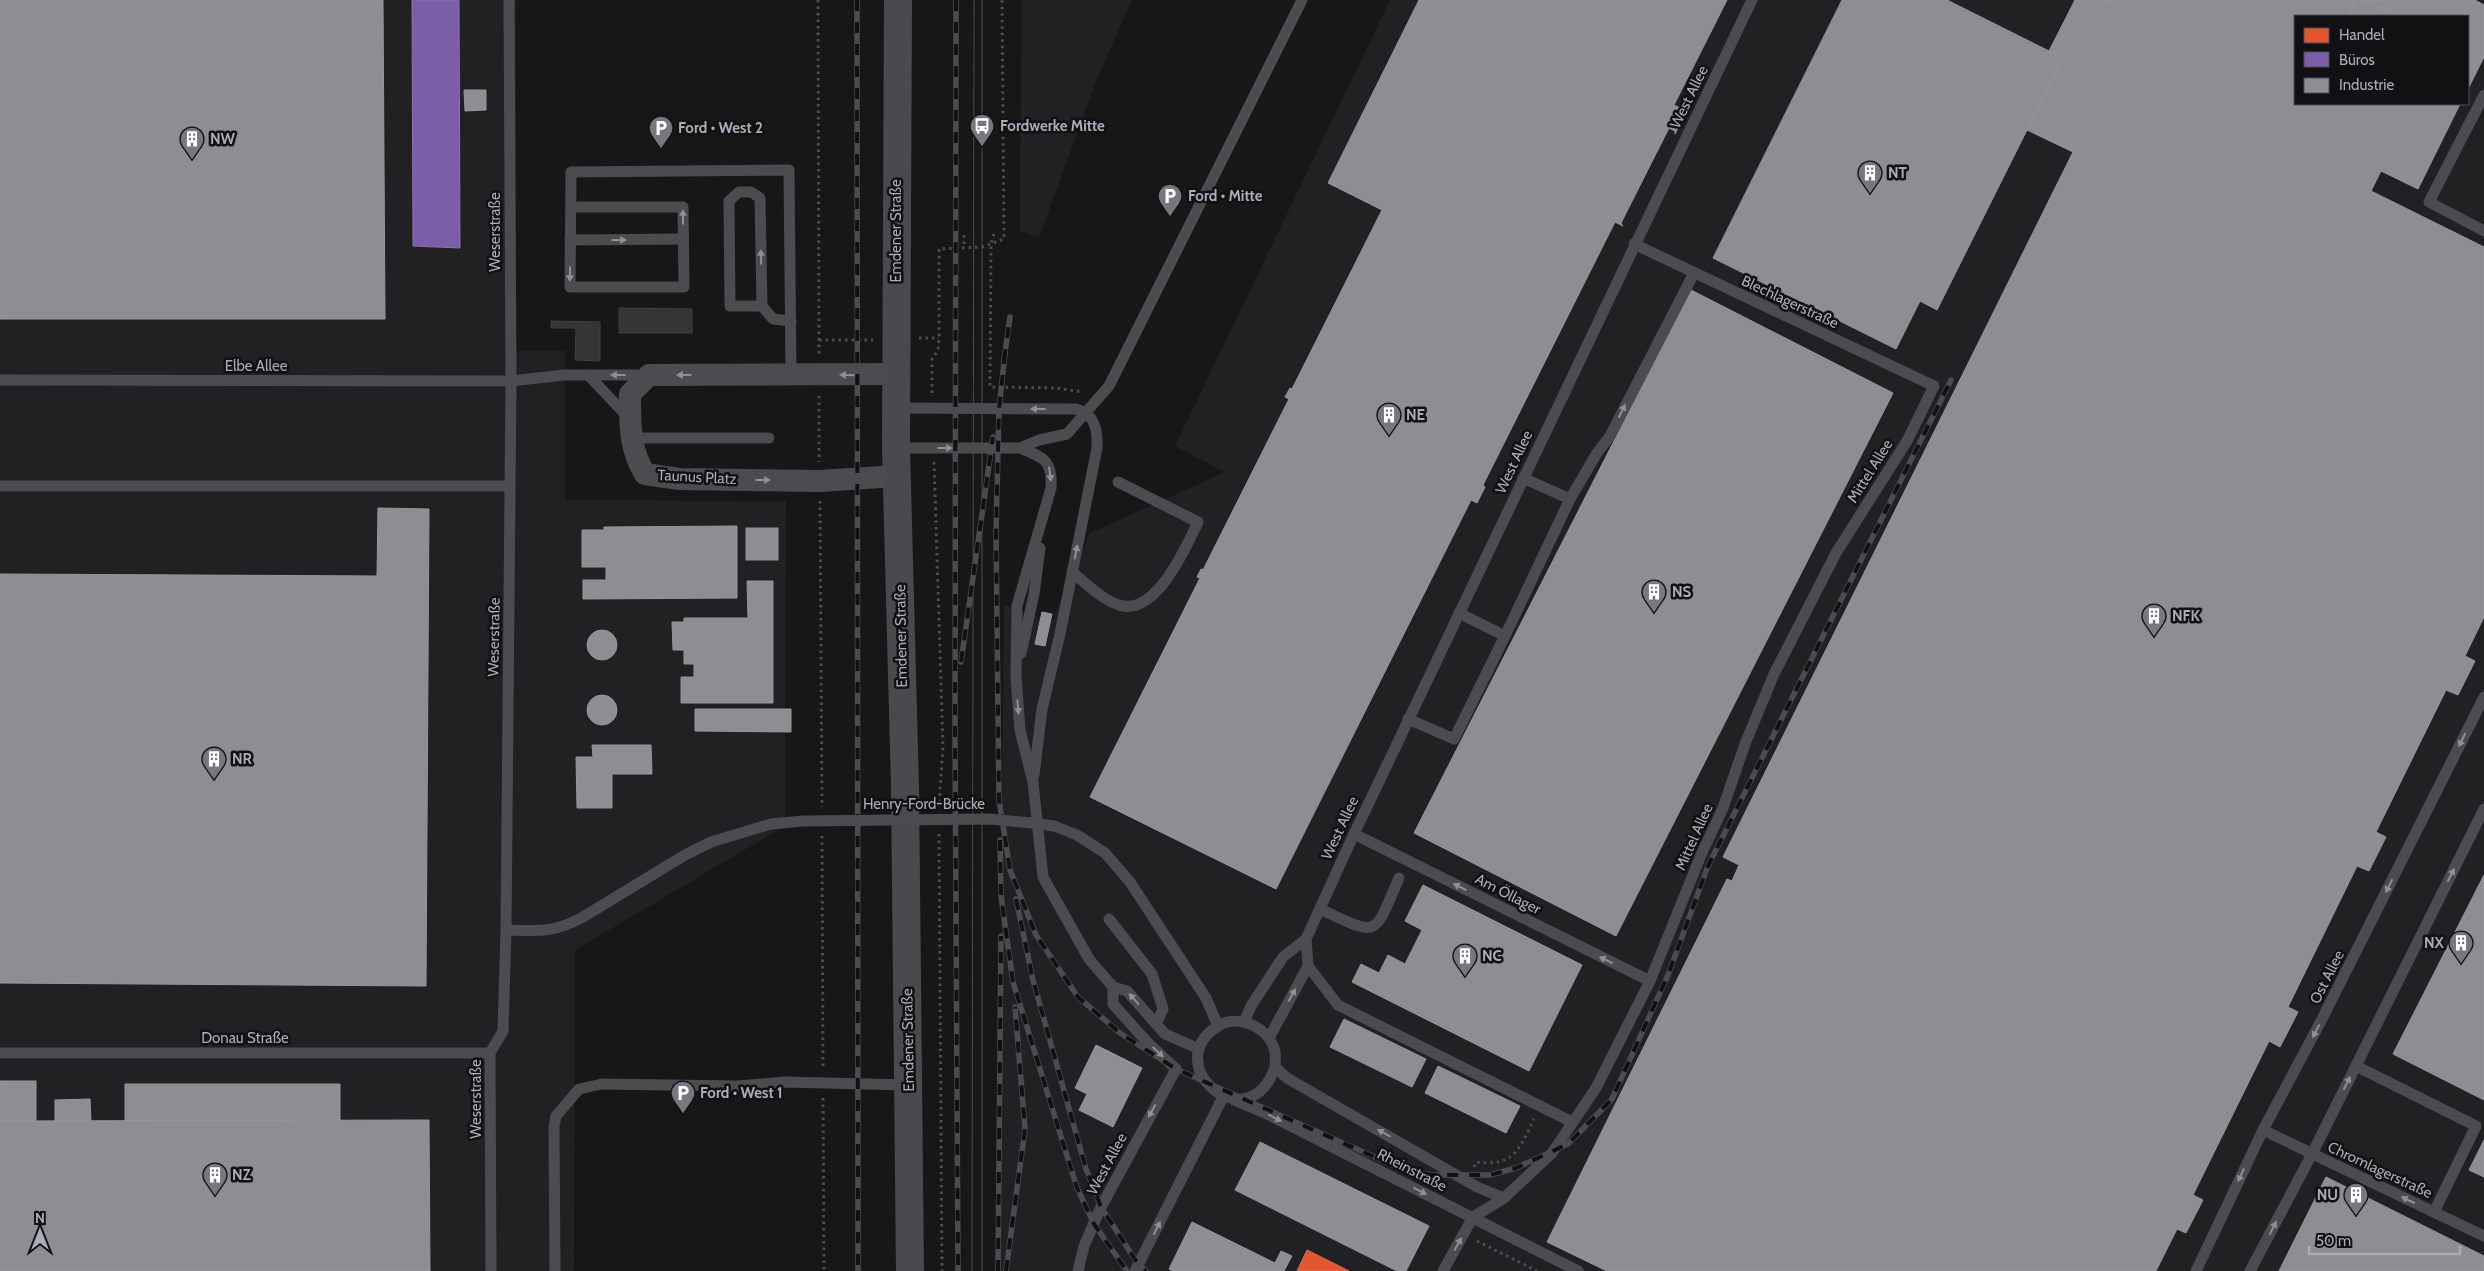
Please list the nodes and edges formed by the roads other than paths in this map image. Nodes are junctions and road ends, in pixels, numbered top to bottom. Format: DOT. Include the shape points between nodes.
graph roads {
  1 [pos="509,0"];
  2 [pos="898,0"];
  3 [pos="1302,0"];
  4 [pos="1752,0"];
  5 [pos="2484,95"];
  6 [pos="571,207"];
  7 [pos="2484,231"];
  8 [pos="683,239"];
  9 [pos="570,240"];
  10 [pos="1634,244"];
  11 [pos="1694,273"];
  12 [pos="762,306"];
  13 [pos="791,321"];
  14 [pos="896,374"];
  15 [pos="588,375"];
  16 [pos="649,375"];
  17 [pos="791,375"];
  18 [pos="0,380"];
  19 [pos="511,381"];
  20 [pos="1934,386"];
  21 [pos="896,408"];
  22 [pos="1086,413"];
  23 [pos="630,428"];
  24 [pos="769,438"];
  25 [pos="896,448"];
  26 [pos="1020,448"];
  27 [pos="897,476"];
  28 [pos="1523,478"];
  29 [pos="1118,482"];
  30 [pos="0,486"];
  31 [pos="510,486"];
  32 [pos="1570,500"];
  33 [pos="1072,572"];
  34 [pos="1459,613"];
  35 [pos="1505,636"];
  36 [pos="2484,697"];
  37 [pos="1408,719"];
  38 [pos="1033,782"];
  39 [pos="2484,810"];
  40 [pos="1354,834"];
  41 [pos="1399,878"];
  42 [pos="1320,910"];
  43 [pos="1108,918"];
  44 [pos="506,930"];
  45 [pos="1306,939"];
  46 [pos="1308,966"];
  47 [pos="1650,982"];
  48 [pos="1113,986"];
  49 [pos="1244,1022"];
  50 [pos="1156,1024"];
  51 [pos="1218,1026"];
  52 [pos="1269,1038"];
  53 [pos="1199,1049"];
  54 [pos="0,1053"];
  55 [pos="490,1054"];
  56 [pos="2356,1066"];
  57 [pos="1275,1067"];
  58 [pos="1198,1068"];
  59 [pos="1176,1069"];
  60 [pos="908,1085"];
  61 [pos="1226,1098"];
  62 [pos="1572,1122"];
  63 [pos="2263,1130"];
  64 [pos="2312,1154"];
  65 [pos="1504,1198"];
  66 [pos="2434,1212"];
  67 [pos="1473,1217"];
  68 [pos="2484,1236"];
  69 [pos="1080,1269"];
  70 [pos="491,1271"];
  71 [pos="555,1271"];
  72 [pos="910,1271"];
  73 [pos="1135,1271"];
  74 [pos="1444,1271"];
  75 [pos="1578,1271"];
  76 [pos="2196,1271"];
  77 [pos="2250,1271"];
  1 -- 19 [label="lane, Weserstraße"];
  2 -- 14 [label="street, Emdener Straße"];
  3 -- 22 [label="lane" via="1130,345 1102,396"];
  4 -- 10 [label="lane, West Allee"];
  5 -- 7 [label="lane" via="2429,202"];
  8 -- 6 [label="lane, one-way" via="683,207"];
  6 -- 9 [label="lane"];
  6 -- 13 [label="lane" via="571,172 789,170"];
  9 -- 8 [label="lane, one-way"];
  9 -- 8 [label="lane, one-way" via="570,288 684,287"];
  10 -- 11 [label="lane, Blechlagerstraße"];
  10 -- 28 [label="lane, West Allee"];
  11 -- 20 [label="lane, Blechlagerstraße"];
  32 -- 11 [label="lane, one-way" via="1610,436"];
  12 -- 12 [label="lane, one-way" via="760,198 751,192 739,192 729,201 730,306"];
  12 -- 13 [label="lane" via="773,319"];
  13 -- 17 [label="lane"];
  14 -- 17 [label="street, one-way"];
  14 -- 21 [label="street, Emdener Straße"];
  16 -- 15 [label="lane, Elbe Allee, one-way"];
  15 -- 19 [label="lane, Elbe Allee"];
  15 -- 23 [label="lane"];
  17 -- 16 [label="street, one-way"];
  16 -- 23 [label="street, Taunus Platz" via="630,394"];
  18 -- 19 [label="lane, Elbe Allee"];
  19 -- 31 [label="lane, Weserstraße"];
  20 -- 47 [label="lane, Mittel Allee" via="1907,441 1836,553 1774,674 1723,808"];
  22 -- 21 [label="lane, one-way" via="1074,409"];
  21 -- 25 [label="street, Emdener Straße"];
  22 -- 26 [label="lane" via="1067,434"];
  33 -- 22 [label="lane, one-way" via="1097,448 1095,424"];
  23 -- 24 [label="lane"];
  23 -- 27 [label="street, Taunus Platz, one-way" via="636,460 645,474 679,479 820,481"];
  25 -- 26 [label="lane, one-way"];
  25 -- 27 [label="street, Emdener Straße"];
  26 -- 38 [label="lane, one-way" via="1039,455 1048,463 1052,474 1044,517 1017,606 1016,676 1020,730"];
  27 -- 60 [label="street, Emdener Straße"];
  28 -- 32 [label="lane"];
  28 -- 34 [label="lane, West Allee"];
  29 -- 33 [label="lane" via="1198,522 1174,570 1148,598 1131,607 1104,598"];
  30 -- 31 [label="lane"];
  31 -- 44 [label="lane, Weserstraße"];
  32 -- 35 [label="lane"];
  33 -- 38 [label="lane" via="1042,709"];
  34 -- 35 [label="lane"];
  34 -- 37 [label="lane, West Allee"];
  35 -- 37 [label="lane" via="1454,739"];
  36 -- 63 [label="lane, Ost Allee, one-way" via="2322,1020"];
  37 -- 40 [label="lane, West Allee"];
  38 -- 48 [label="lane" via="1043,877 1089,959"];
  56 -- 39 [label="lane, one-way"];
  40 -- 42 [label="lane, West Allee"];
  47 -- 40 [label="lane, Am Öllager, one-way"];
  41 -- 42 [label="lane" via="1380,923 1370,929 1359,928"];
  42 -- 45 [label="lane, West Allee"];
  43 -- 50 [label="lane" via="1152,974 1163,1009"];
  44 -- 51 [label="lane, Henry-Ford-Brücke, bridge" via="544,932 564,928 693,851 719,839 771,824 980,819 1032,823 1054,826 1077,835 1105,853 1130,882 1206,998"];
  44 -- 55 [label="lane, Weserstraße" via="503,1031"];
  45 -- 46 [label="lane"];
  45 -- 49 [label="lane, West Allee" via="1283,956"];
  52 -- 46 [label="lane, one-way"];
  46 -- 62 [label="lane" via="1338,1005"];
  47 -- 62 [label="lane, Mittel Allee" via="1596,1088"];
  50 -- 48 [label="lane, one-way" via="1126,991"];
  48 -- 59 [label="lane, one-way" via="1112,1004"];
  49 -- 51 [label="lane"];
  49 -- 52 [label="lane"];
  50 -- 53 [label="lane" via="1165,1034"];
  51 -- 53 [label="lane" via="1206,1036"];
  52 -- 57 [label="lane" via="1275,1052"];
  53 -- 58 [label="lane"];
  54 -- 55 [label="lane, Donau Straße"];
  55 -- 70 [label="lane, Weserstraße"];
  64 -- 56 [label="lane, one-way"];
  56 -- 66 [label="lane" via="2476,1126"];
  57 -- 61 [label="lane" via="1265,1088 1244,1099"];
  65 -- 57 [label="lane, one-way" via="1477,1187 1287,1078"];
  58 -- 59 [label="lane"];
  58 -- 61 [label="lane" via="1203,1081"];
  59 -- 69 [label="lane, West Allee, one-way" via="1101,1207 1084,1246"];
  60 -- 71 [label="lane" via="785,1082 738,1086 602,1084 579,1089 556,1116 554,1126"];
  60 -- 72 [label="street, Emdener Straße"];
  61 -- 67 [label="lane, Rheinstraße, one-way" via="1267,1114"];
  73 -- 61 [label="lane, one-way"];
  62 -- 65 [label="lane, Mittel Allee" via="1552,1153"];
  63 -- 64 [label="lane, Chromlagerstraße"];
  63 -- 76 [label="lane, Ost Allee, one-way"];
  66 -- 64 [label="lane, Chromlagerstraße, one-way"];
  77 -- 64 [label="lane, one-way"];
  65 -- 67 [label="lane, Mittel Allee"];
  66 -- 68 [label="lane, Chromlagerstraße"];
  74 -- 67 [label="lane, one-way"];
  67 -- 75 [label="lane, Rheinstraße"];
}
